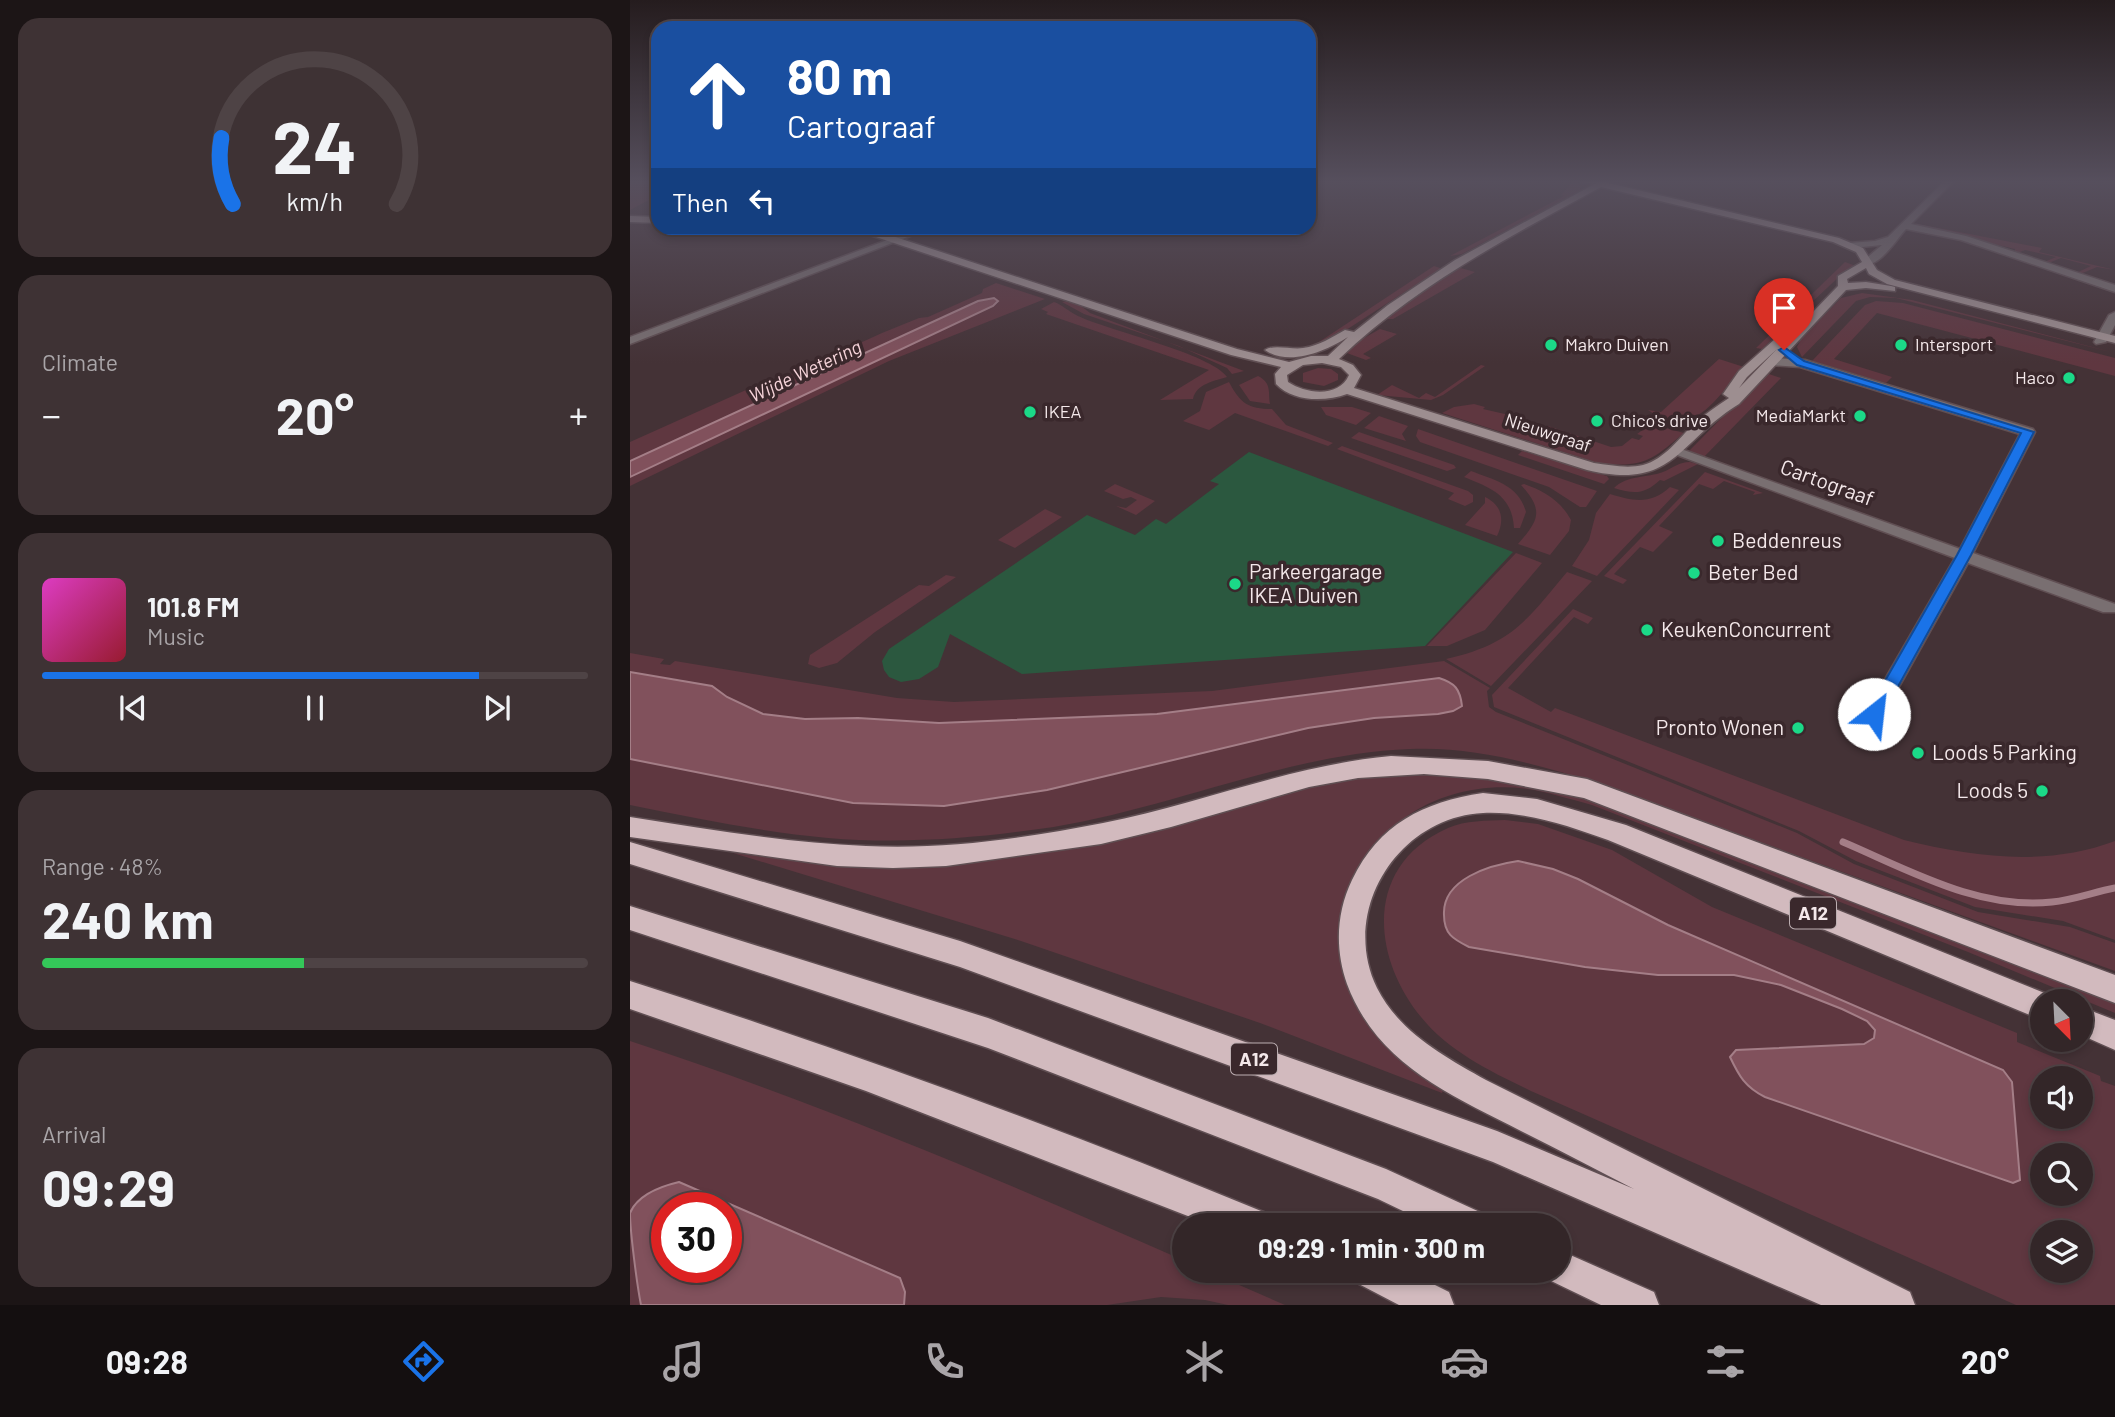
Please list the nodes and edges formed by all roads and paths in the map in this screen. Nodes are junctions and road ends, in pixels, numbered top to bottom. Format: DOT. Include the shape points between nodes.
graph roads {
  1 [pos="893,241"];
  2 [pos="898,241"];
  3 [pos="1496,241"];
  4 [pos="1836,241"];
  5 [pos="1885,241"];
  6 [pos="1890,241"];
  7 [pos="1969,241"];
  8 [pos="1852,245"];
  9 [pos="1867,263"];
  10 [pos="1843,287"];
  11 [pos="2115,289"];
  12 [pos="1386,312"];
  13 [pos="2115,315"];
  14 [pos="1801,328"];
  15 [pos="2100,340"];
  16 [pos="2115,340"];
  17 [pos="630,341"];
  18 [pos="1198,341"];
  19 [pos="2115,346"];
  20 [pos="1784,350"];
  21 [pos="1331,360"];
  22 [pos="1773,362"];
  23 [pos="1801,363"];
  24 [pos="1286,370"];
  25 [pos="1345,389"];
  26 [pos="1722,407"];
  27 [pos="1676,452"];
  28 [pos="1958,565"];
  29 [pos="2109,608"];
  30 [pos="1874,714"];
  31 [pos="630,827"];
  32 [pos="630,853"];
  33 [pos="630,918"];
  34 [pos="2115,989"];
  35 [pos="630,995"];
  36 [pos="2030,1001"];
  37 [pos="2093,1026"];
  38 [pos="2115,1035"];
  39 [pos="1224,1213"];
  40 [pos="1444,1213"];
  41 [pos="1571,1273"];
  42 [pos="1393,1283"];
  43 [pos="1436,1305"];
  44 [pos="1641,1305"];
  45 [pos="1863,1305"];
  46 [pos="1897,1305"];
  1 -- 17 [label="street"];
  2 -- 18 [label="street"];
  3 -- 12 [label="street"];
  4 -- 8 [label="street"];
  5 -- 8 [label="street"];
  6 -- 9 [label="street"];
  7 -- 11 [label="street"];
  8 -- 9 [label="street" via="1864,253"];
  9 -- 10 [label="street, Nieuwgraaf" via="1842,278"];
  9 -- 15 [label="street" via="1877,275 1911,289"];
  10 -- 14 [label="street, Nieuwgraaf"];
  10 -- 15 [label="street" via="1889,289"];
  12 -- 18 [label="street" via="1307,353"];
  12 -- 21 [label="street"];
  13 -- 15 [label="street"];
  14 -- 20 [label="street, Nieuwgraaf"];
  14 -- 26 [label="street, Nieuwgraaf" via="1784,337 1743,374"];
  15 -- 16 [label="street"];
  15 -- 19 [label="street"];
  18 -- 24 [label="street"];
  20 -- 22 [label="street, Nieuwgraaf"];
  20 -- 23 [label="street"];
  21 -- 24 [label="street" via="1313,359"];
  21 -- 25 [label="street" via="1348,366 1355,375"];
  22 -- 23 [label="street"];
  22 -- 26 [label="street, Nieuwgraaf"];
  23 -- 28 [label="street" via="2028,432"];
  24 -- 25 [label="street" via="1282,384 1302,394"];
  25 -- 27 [label="street, Nieuwgraaf" via="1604,470 1649,468"];
  26 -- 27 [label="street, Nieuwgraaf"];
  27 -- 28 [label="street, Cartograaf"];
  28 -- 29 [label="street, Cartograaf"];
  28 -- 30 [label="street"];
  31 -- 34 [label="highway, A12" via="786,852 920,856 1081,837 1324,774 1386,766 1461,765 1518,772 1587,789"];
  32 -- 45 [label="highway, A12" via="960,954 1497,1146"];
  33 -- 40 [label="highway" via="988,1034 1387,1186"];
  35 -- 39 [label="highway" via="1010,1129"];
  36 -- 46 [label="highway, A12" via="1599,827 1508,803 1448,808 1422,820 1376,859 1362,884 1351,943 1358,975 1372,1009 1401,1043 1475,1091"];
  37 -- 38 [label="highway"];
  41 -- 44 [label="highway"];
  42 -- 43 [label="highway"];
}
